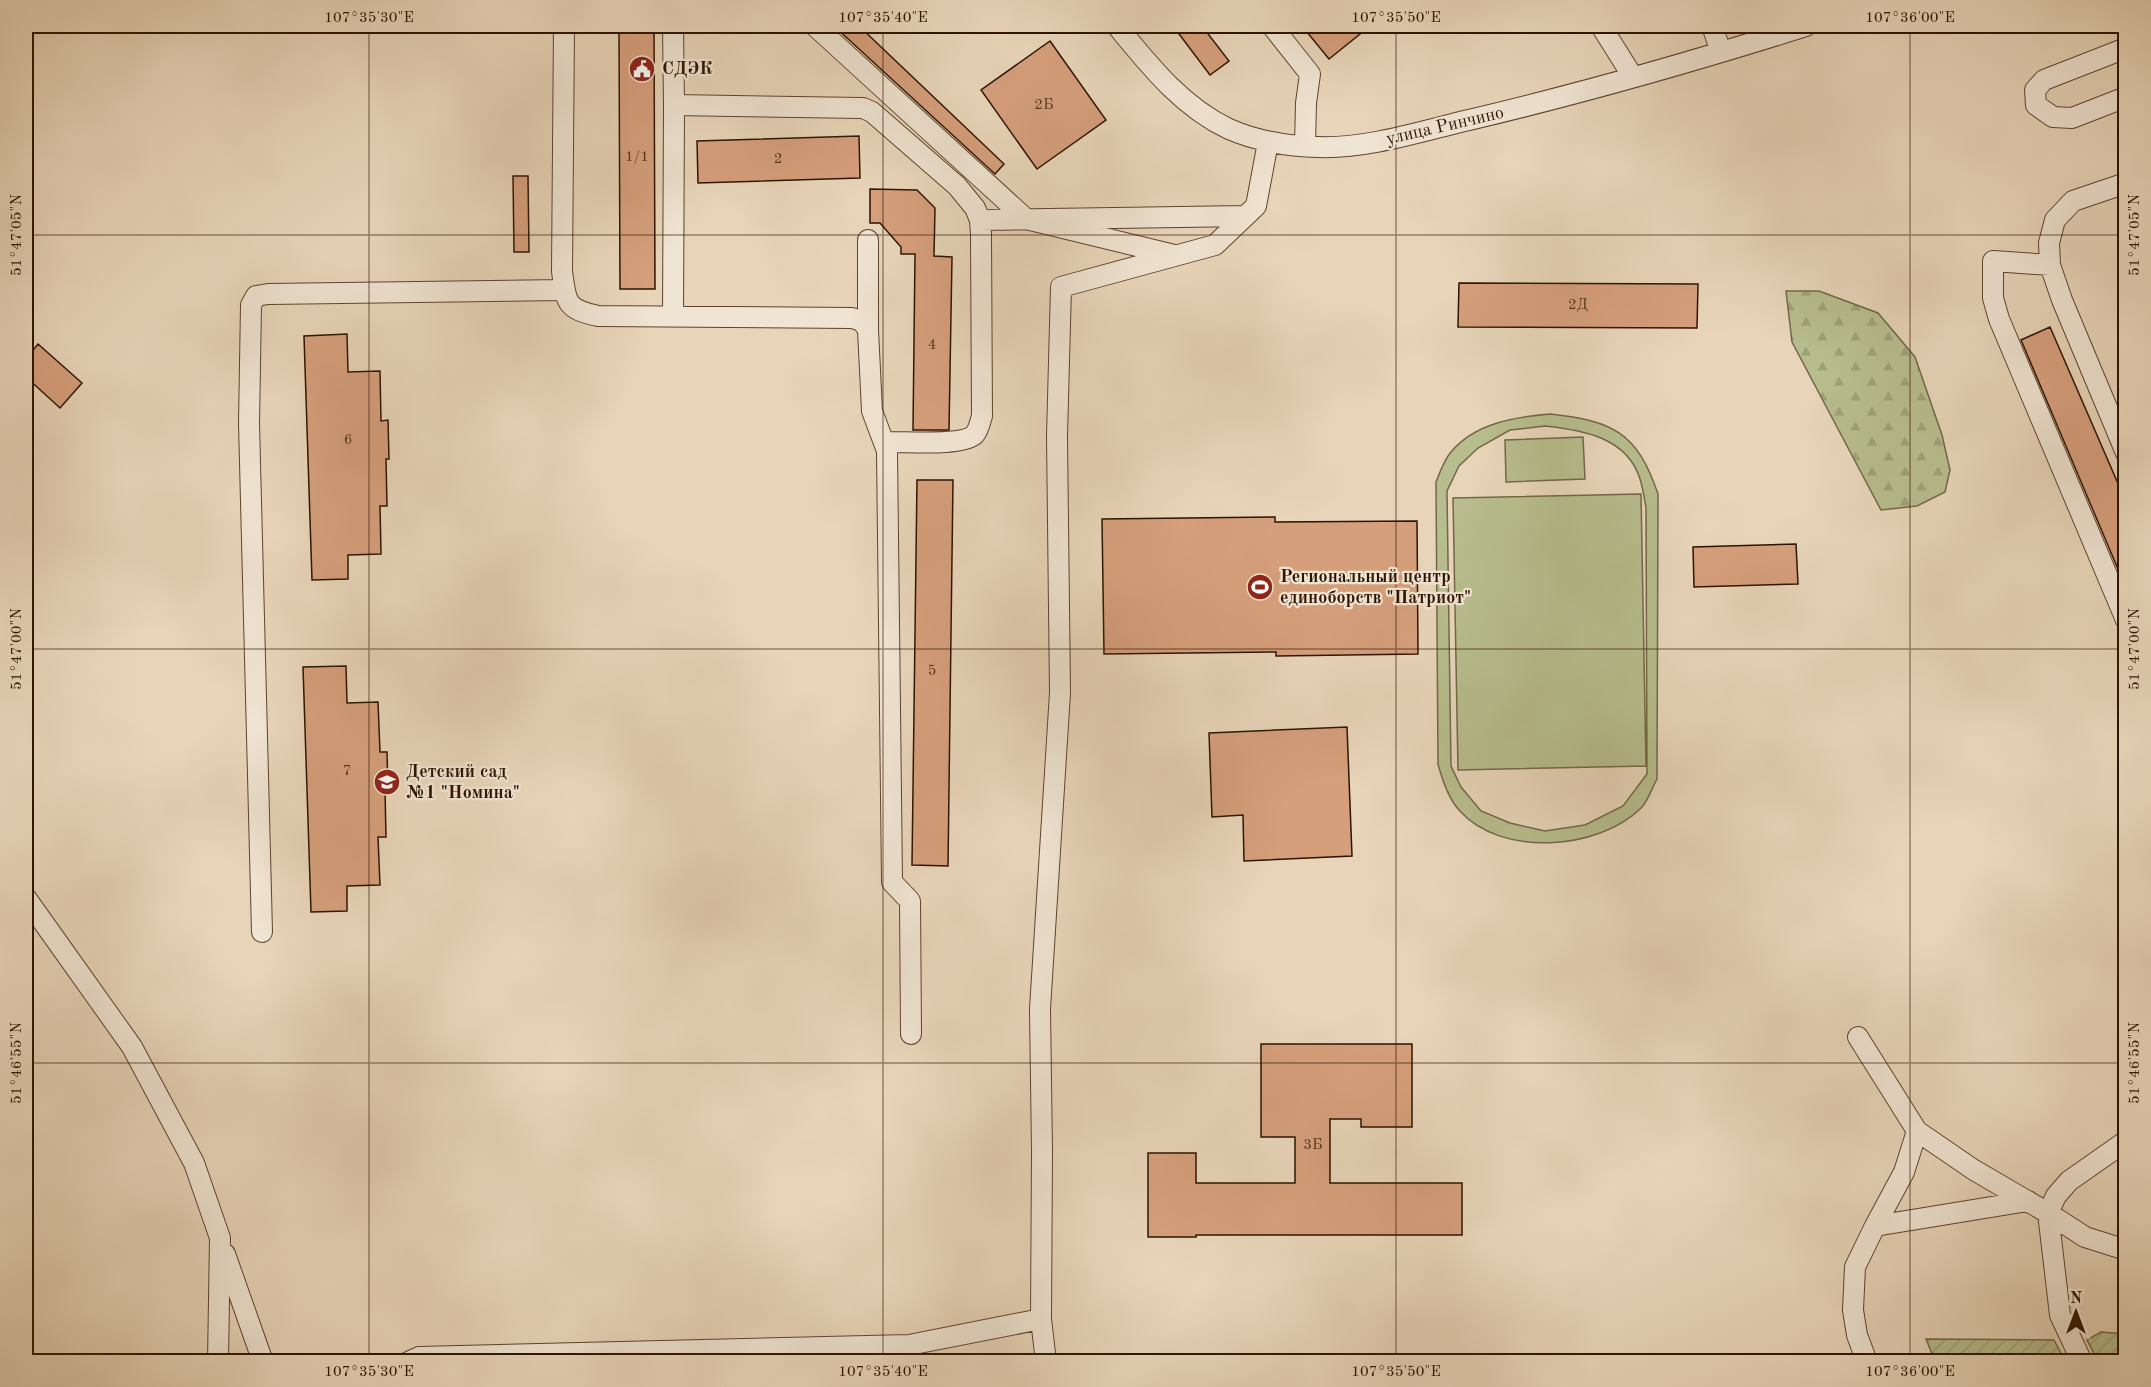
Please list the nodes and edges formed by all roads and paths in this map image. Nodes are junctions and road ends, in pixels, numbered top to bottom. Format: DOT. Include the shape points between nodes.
graph roads {
  1 [pos="564,26"];
  2 [pos="673,26"];
  3 [pos="815,26"];
  4 [pos="1117,26"];
  5 [pos="1272,26"];
  6 [pos="1601,26"];
  7 [pos="1712,26"];
  8 [pos="1806,26"];
  9 [pos="1782,29"];
  10 [pos="2126,48"];
  11 [pos="1721,52"];
  12 [pos="1634,77"];
  13 [pos="2126,97"];
  14 [pos="674,105"];
  15 [pos="1268,142"];
  16 [pos="1305,146"];
  17 [pos="2122,187"];
  18 [pos="1245,216"];
  19 [pos="1026,219"];
  20 [pos="980,220"];
  21 [pos="868,240"];
  22 [pos="1178,256"];
  23 [pos="2050,265"];
  24 [pos="564,290"];
  25 [pos="673,316"];
  26 [pos="868,330"];
  27 [pos="885,442"];
  28 [pos="2126,453"];
  29 [pos="2126,620"];
  30 [pos="26,898"];
  31 [pos="262,932"];
  32 [pos="911,1034"];
  33 [pos="1858,1037"];
  34 [pos="1917,1131"];
  35 [pos="2126,1141"];
  36 [pos="2028,1201"];
  37 [pos="2048,1213"];
  38 [pos="1875,1226"];
  39 [pos="220,1238"];
  40 [pos="2126,1250"];
  41 [pos="1041,1319"];
  42 [pos="218,1362"];
  43 [pos="263,1362"];
  44 [pos="408,1362"];
  45 [pos="1046,1362"];
  46 [pos="1867,1362"];
  47 [pos="2082,1362"];
  1 -- 24 [label="street"];
  2 -- 14 [label="street"];
  3 -- 19 [label="street"];
  4 -- 15 [label="street, улица Ринчино" via="1187,104 1229,129"];
  5 -- 16 [label="street" via="1310,74"];
  6 -- 12 [label="street"];
  7 -- 11 [label="street"];
  8 -- 9 [label="street, улица Ринчино"];
  9 -- 11 [label="street, улица Ринчино"];
  10 -- 13 [label="street" via="2044,80 2035,90 2036,105 2053,117 2072,118"];
  11 -- 12 [label="street, улица Ринчино"];
  12 -- 16 [label="street, улица Ринчино" via="1379,141"];
  14 -- 20 [label="street" via="863,108 957,186"];
  14 -- 25 [label="street"];
  15 -- 16 [label="street, улица Ринчино"];
  15 -- 18 [label="street" via="1256,206"];
  17 -- 23 [label="street" via="2073,201 2055,220 2049,243"];
  18 -- 19 [label="street"];
  18 -- 22 [label="street" via="1215,245"];
  19 -- 20 [label="street"];
  19 -- 22 [label="street"];
  20 -- 27 [label="street" via="982,416 978,429 974,436 960,441"];
  21 -- 26 [label="street"];
  22 -- 41 [label="street" via="1061,287 1057,436 1060,693 1040,1009"];
  23 -- 28 [label="street"];
  23 -- 29 [label="street" via="1994,261 1994,298 1999,319"];
  24 -- 25 [label="street" via="569,305 580,312 598,316"];
  24 -- 31 [label="street" via="268,294 256,296 251,305 249,423"];
  25 -- 26 [label="street" via="852,318 862,321"];
  26 -- 27 [label="street" via="872,411"];
  27 -- 32 [label="street" via="892,882 910,901"];
  30 -- 39 [label="street" via="132,1047 194,1163"];
  33 -- 34 [label="street"];
  34 -- 36 [label="street"];
  34 -- 38 [label="street" via="1904,1172"];
  35 -- 37 [label="street" via="2068,1181"];
  36 -- 37 [label="street"];
  36 -- 38 [label="street"];
  37 -- 40 [label="street" via="2085,1237"];
  37 -- 47 [label="street" via="2060,1315"];
  38 -- 46 [label="street" via="1855,1267 1853,1310"];
  39 -- 42 [label="street"];
  39 -- 43 [label="street"];
  41 -- 44 [label="street" via="909,1346 419,1356"];
  41 -- 45 [label="street"];
}
